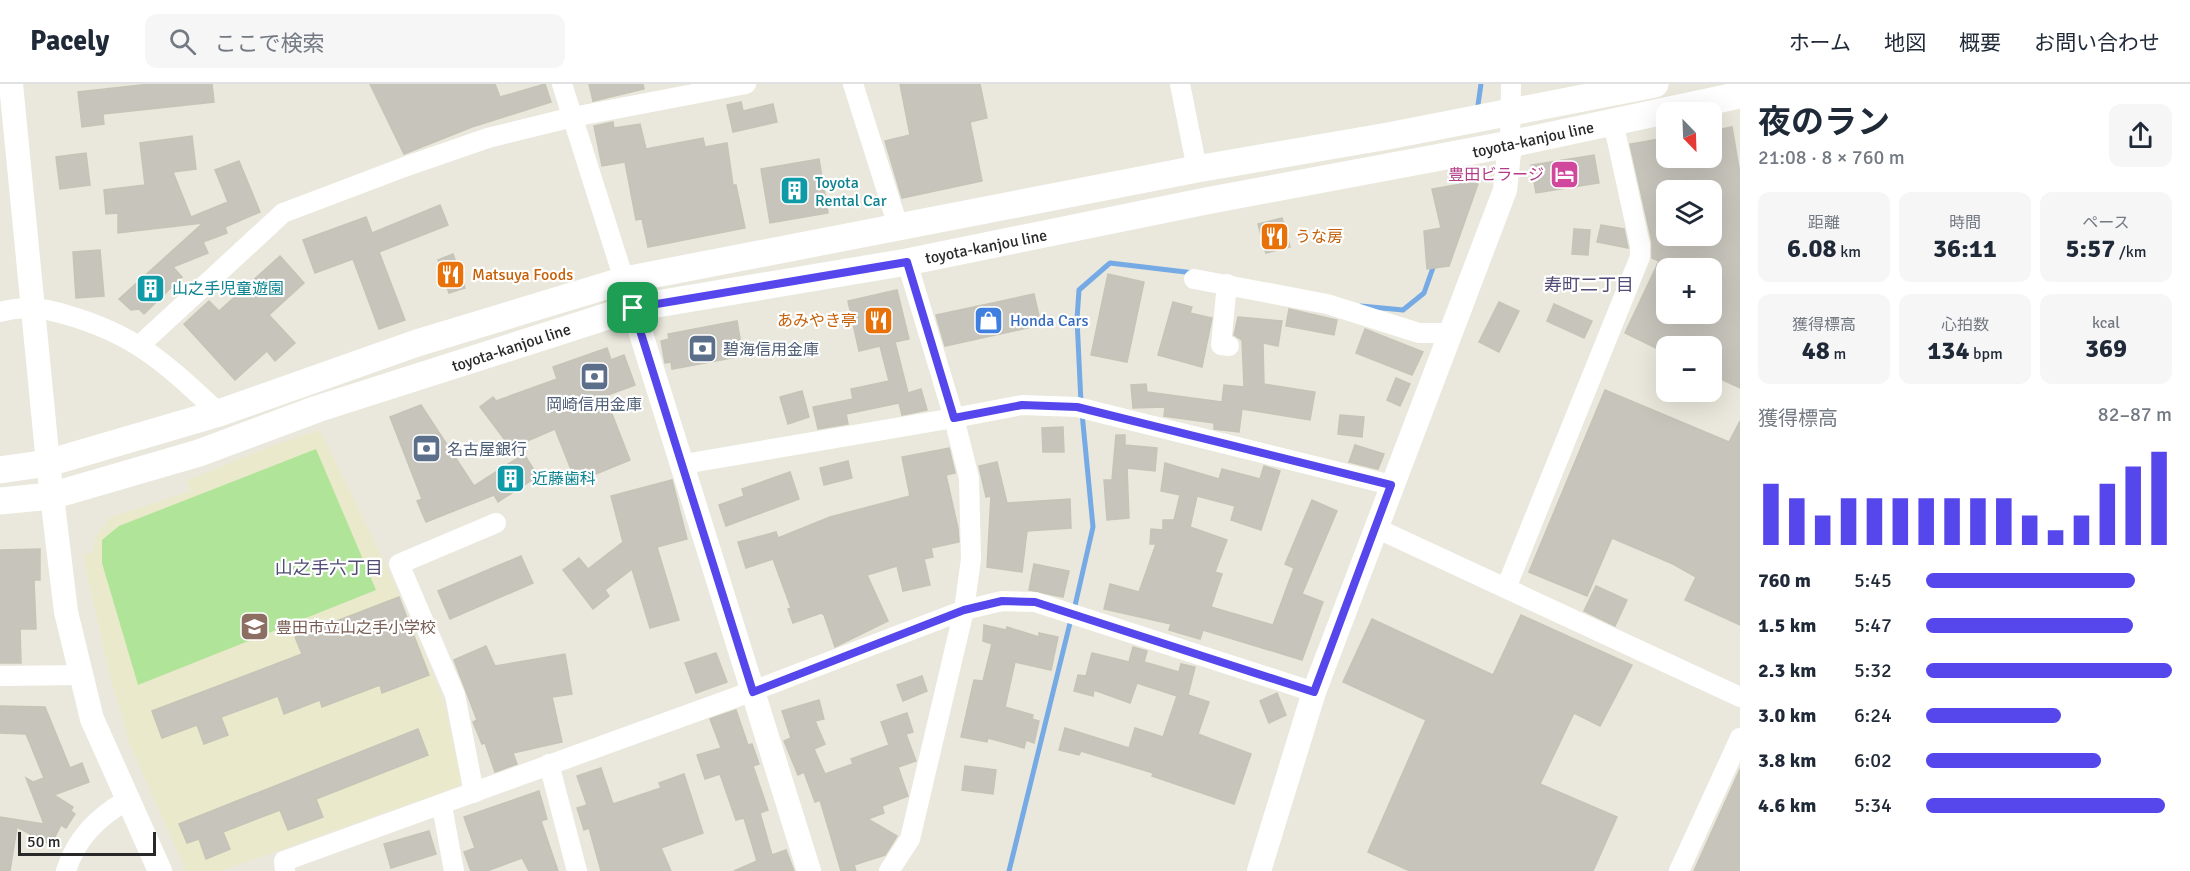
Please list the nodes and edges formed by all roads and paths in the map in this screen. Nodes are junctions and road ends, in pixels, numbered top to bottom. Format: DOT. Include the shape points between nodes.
graph roads {
  1 [pos="10,84"];
  2 [pos="562,84"];
  3 [pos="746,84"];
  4 [pos="853,84"];
  5 [pos="1180,84"];
  6 [pos="1511,84"];
  7 [pos="1655,84"];
  8 [pos="1740,95"];
  9 [pos="1510,113"];
  10 [pos="573,117"];
  11 [pos="1613,122"];
  12 [pos="1510,144"];
  13 [pos="1197,169"];
  14 [pos="898,226"];
  15 [pos="907,262"];
  16 [pos="1194,279"];
  17 [pos="624,280"];
  18 [pos="1227,285"];
  19 [pos="33,307"];
  20 [pos="633,308"];
  21 [pos="0,312"];
  22 [pos="1452,333"];
  23 [pos="141,345"];
  24 [pos="1229,346"];
  25 [pos="219,413"];
  26 [pos="954,418"];
  27 [pos="48,463"];
  28 [pos="684,464"];
  29 [pos="0,470"];
  30 [pos="1391,485"];
  31 [pos="51,496"];
  32 [pos="0,501"];
  33 [pos="496,523"];
  34 [pos="1376,528"];
  35 [pos="1506,588"];
  36 [pos="964,610"];
  37 [pos="82,675"];
  38 [pos="0,676"];
  39 [pos="753,692"];
  40 [pos="1314,692"];
  41 [pos="1740,697"];
  42 [pos="1740,738"];
  43 [pos="549,764"];
  44 [pos="474,793"];
  45 [pos="127,800"];
  46 [pos="442,806"];
  47 [pos="66,871"];
  48 [pos="160,871"];
  49 [pos="285,871"];
  50 [pos="454,871"];
  51 [pos="577,871"];
  52 [pos="809,871"];
  53 [pos="889,871"];
  54 [pos="1259,871"];
  55 [pos="1679,871"];
  1 -- 19 [label="street"];
  2 -- 10 [label="street"];
  3 -- 10 [label="street"];
  4 -- 14 [label="street"];
  5 -- 13 [label="street"];
  6 -- 9 [label="street"];
  7 -- 9 [label="main road, toyota-kanjou line"];
  8 -- 11 [label="main road, toyota-kanjou line"];
  9 -- 12 [label="street"];
  9 -- 13 [label="main road, toyota-kanjou line"];
  10 -- 17 [label="street"];
  10 -- 23 [label="street" via="488,138 283,213"];
  11 -- 12 [label="main road, toyota-kanjou line"];
  11 -- 35 [label="street" via="1640,257"];
  12 -- 15 [label="main road, toyota-kanjou line"];
  12 -- 22 [label="street" via="1505,190"];
  13 -- 14 [label="main road, toyota-kanjou line"];
  14 -- 17 [label="main road, toyota-kanjou line"];
  15 -- 20 [label="main road, toyota-kanjou line"];
  15 -- 26 [label="street"];
  16 -- 18 [label="street"];
  17 -- 20 [label="street"];
  17 -- 25 [label="main road, toyota-kanjou line" via="417,343"];
  18 -- 22 [label="street" via="1327,304 1419,333"];
  18 -- 24 [label="street" via="1221,345"];
  19 -- 21 [label="street"];
  19 -- 23 [label="street" via="101,324"];
  19 -- 27 [label="street"];
  20 -- 28 [label="street"];
  20 -- 31 [label="main road, toyota-kanjou line" via="317,409 199,453"];
  22 -- 30 [label="street"];
  23 -- 25 [label="street"];
  25 -- 27 [label="main road, toyota-kanjou line"];
  26 -- 28 [label="street"];
  26 -- 30 [label="street" via="1022,405 1077,407"];
  26 -- 36 [label="street" via="972,502 971,559"];
  27 -- 29 [label="main road, toyota-kanjou line"];
  27 -- 31 [label="street"];
  28 -- 39 [label="street"];
  30 -- 34 [label="street"];
  31 -- 32 [label="main road, toyota-kanjou line"];
  31 -- 37 [label="street" via="66,612"];
  33 -- 44 [label="street" via="399,564 455,695"];
  34 -- 35 [label="street"];
  34 -- 40 [label="street"];
  35 -- 41 [label="street"];
  36 -- 39 [label="street"];
  36 -- 40 [label="street" via="1002,601 1035,602"];
  36 -- 53 [label="street" via="910,839"];
  37 -- 38 [label="street"];
  37 -- 45 [label="street" via="92,719"];
  39 -- 43 [label="street"];
  39 -- 52 [label="street"];
  40 -- 54 [label="street"];
  42 -- 55 [label="street"];
  43 -- 44 [label="street"];
  43 -- 51 [label="street"];
  44 -- 46 [label="street"];
  45 -- 47 [label="street" via="93,825 74,851"];
  45 -- 48 [label="street"];
  46 -- 49 [label="street" via="284,861"];
  46 -- 50 [label="street"];
}
